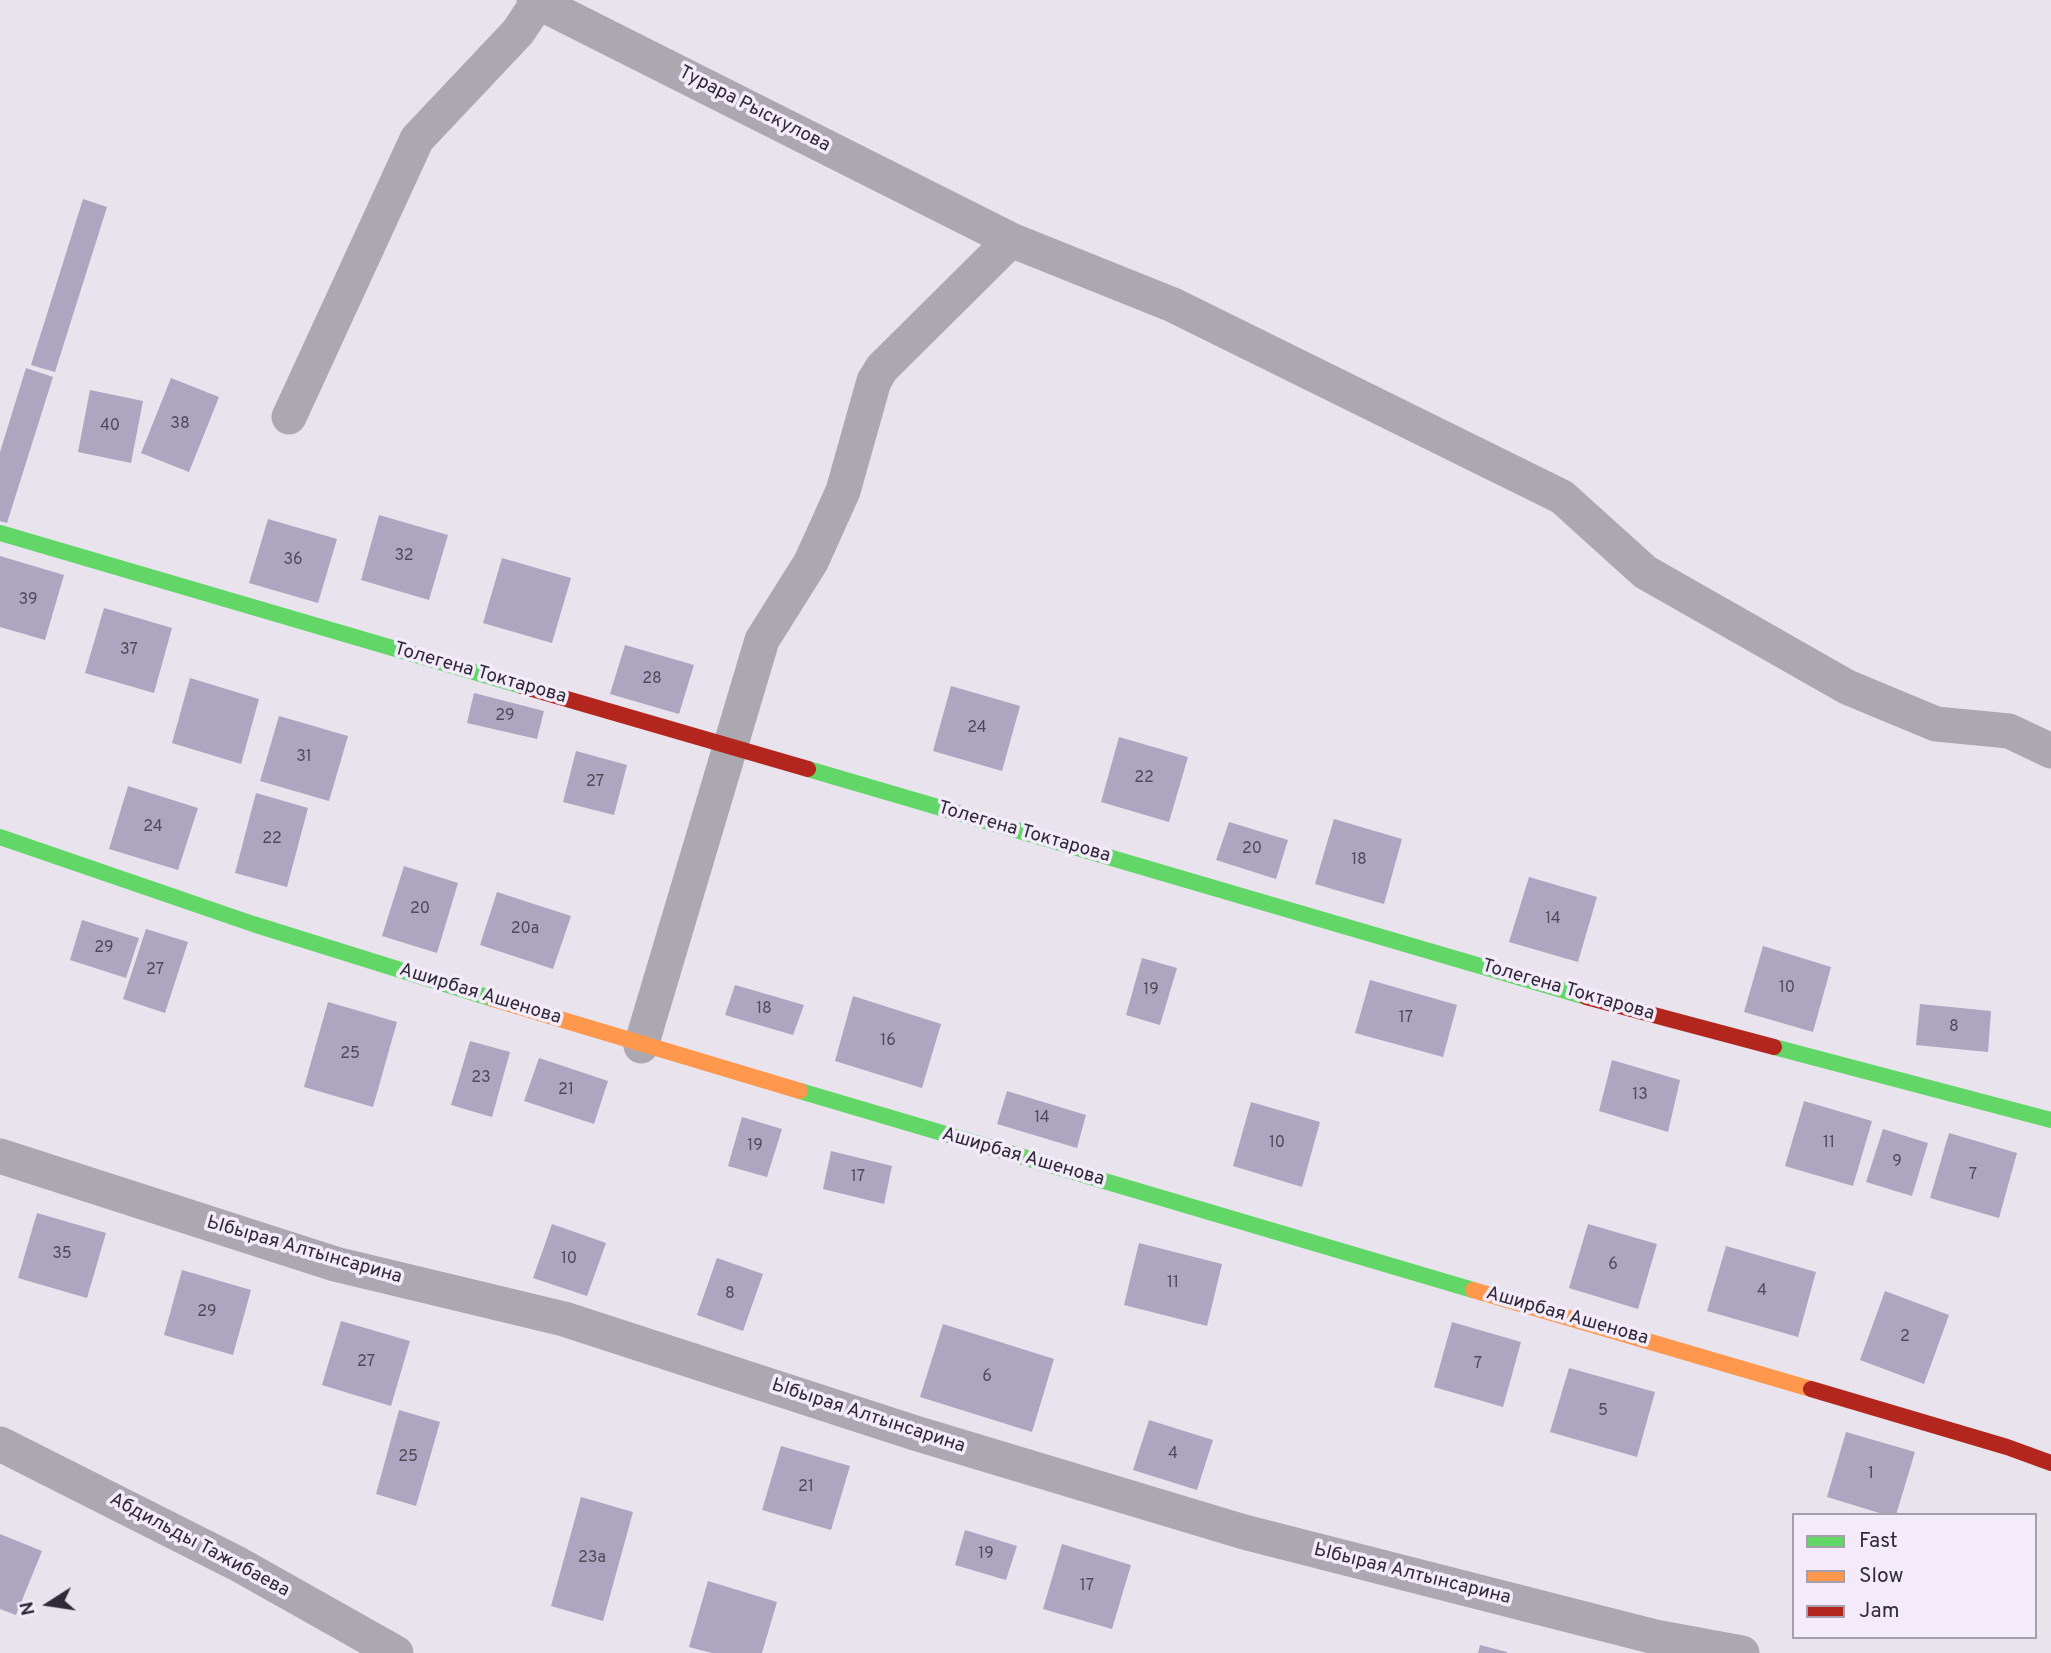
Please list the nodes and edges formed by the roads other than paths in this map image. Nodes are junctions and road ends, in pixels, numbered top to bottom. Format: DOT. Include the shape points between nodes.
graph roads {
  1 [pos="536,1"];
  2 [pos="1011,240"];
  3 [pos="289,417"];
  4 [pos="0,533"];
  5 [pos="729,747"];
  6 [pos="2051,751"];
  7 [pos="0,837"];
  8 [pos="642,1045"];
  9 [pos="2051,1120"];
  10 [pos="0,1156"];
  11 [pos="0,1444"];
  12 [pos="2051,1463"];
  13 [pos="396,1653"];
  14 [pos="1742,1653"];
  1 -- 2 [label="street, Турара Рыскулова"];
  1 -- 3 [label="street" via="518,32 417,139"];
  2 -- 5 [label="street" via="874,381 843,491 811,562 762,640"];
  2 -- 6 [label="street, Турара Рыскулова" via="1173,305 1562,497 1645,572 1847,687 1936,723 2009,731"];
  4 -- 5 [label="street, Толегена Токтарова"];
  5 -- 8 [label="street"];
  5 -- 9 [label="street, Толегена Токтарова" via="1619,1007"];
  7 -- 8 [label="street, Аширбая Ашенова" via="253,924"];
  8 -- 12 [label="street, Аширбая Ашенова"];
  10 -- 14 [label="street, Ыбырая Алтынсарина" via="335,1264 564,1318 915,1433 1244,1532 1655,1637"];
  11 -- 13 [label="street, Абдильды Тажибаева" via="238,1564"];
}
